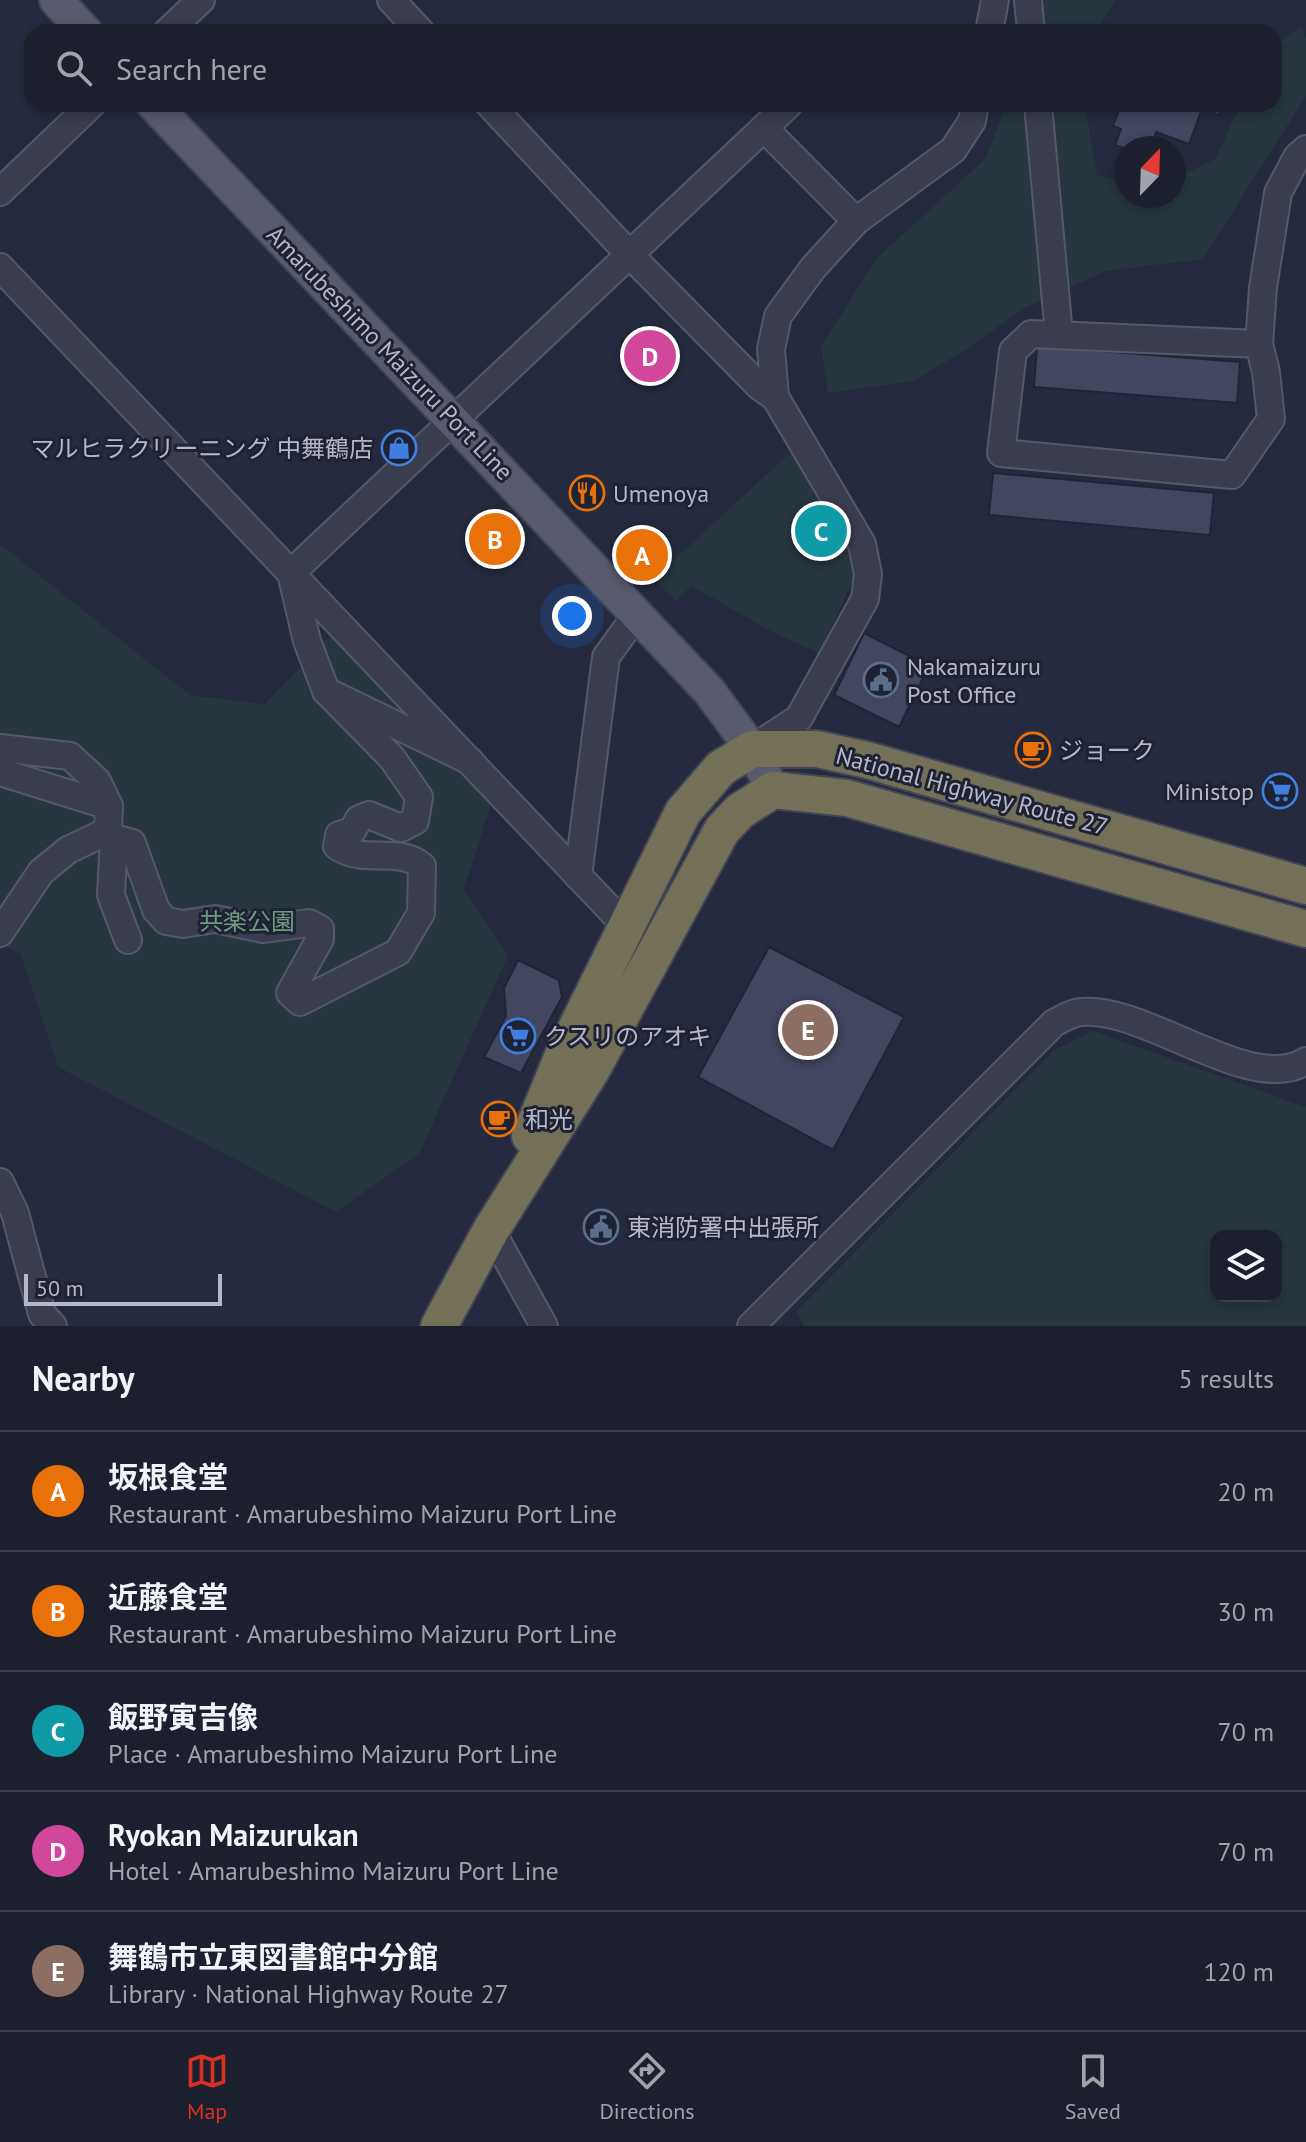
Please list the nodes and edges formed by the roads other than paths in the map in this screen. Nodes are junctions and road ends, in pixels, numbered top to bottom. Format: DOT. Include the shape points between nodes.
graph roads {
  1 [pos="56,0"];
  2 [pos="201,0"];
  3 [pos="391,0"];
  4 [pos="995,0"];
  5 [pos="1028,0"];
  6 [pos="78,24"];
  7 [pos="176,24"];
  8 [pos="414,24"];
  9 [pos="990,24"];
  10 [pos="1030,24"];
  11 [pos="84,112"];
  12 [pos="161,112"];
  13 [pos="496,112"];
  14 [pos="781,112"];
  15 [pos="974,112"];
  16 [pos="1039,112"];
  17 [pos="764,128"];
  18 [pos="1306,149"];
  19 [pos="0,192"];
  20 [pos="856,221"];
  21 [pos="630,255"];
  22 [pos="0,267"];
  23 [pos="1059,335"];
  24 [pos="1259,344"];
  25 [pos="775,397"];
  26 [pos="453,419"];
  27 [pos="291,573"];
  28 [pos="637,614"];
  29 [pos="326,691"];
  30 [pos="0,748"];
  31 [pos="752,749"];
  32 [pos="470,761"];
  33 [pos="0,772"];
  34 [pos="773,790"];
  35 [pos="110,825"];
  36 [pos="578,876"];
  37 [pos="1306,886"];
  38 [pos="625,925"];
  39 [pos="1306,929"];
  40 [pos="0,933"];
  41 [pos="128,940"];
  42 [pos="1306,1061"];
  43 [pos="0,1182"];
  44 [pos="491,1230"];
  45 [pos="53,1326"];
  46 [pos="439,1326"];
  47 [pos="544,1326"];
  48 [pos="751,1326"];
  1 -- 6 [label="main road"];
  2 -- 7 [label="street"];
  3 -- 8 [label="street"];
  4 -- 9 [label="street"];
  5 -- 10 [label="street"];
  11 -- 19 [label="street"];
  12 -- 26 [label="main road, Amarubeshimo Maizuru Port Line"];
  13 -- 21 [label="street"];
  14 -- 17 [label="street"];
  15 -- 20 [label="street" via="953,150"];
  16 -- 23 [label="street"];
  17 -- 20 [label="street"];
  17 -- 21 [label="street"];
  18 -- 24 [label="street" via="1278,193"];
  20 -- 25 [label="street" via="778,316 771,349"];
  21 -- 25 [label="street"];
  21 -- 26 [label="street"];
  22 -- 27 [label="street"];
  23 -- 24 [label="street"];
  23 -- 24 [label="street" via="1031,334 1013,351 1001,453 1232,475 1271,419"];
  25 -- 31 [label="street" via="862,544 868,574 865,599 799,718"];
  26 -- 27 [label="street"];
  26 -- 28 [label="main road, Amarubeshimo Maizuru Port Line"];
  27 -- 29 [label="street"];
  27 -- 32 [label="street"];
  28 -- 31 [label="main road, Amarubeshimo Maizuru Port Line" via="709,691"];
  28 -- 36 [label="street" via="606,657"];
  29 -- 32 [label="street"];
  29 -- 35 [label="street" via="392,758 419,797 415,821 401,828 369,815 339,835 337,846 364,857 415,859 422,866 421,913 398,952 300,1002 290,993 320,939 320,929 309,923 263,929 215,919 166,921 156,910 132,843"];
  30 -- 35 [label="street" via="70,756 97,781"];
  31 -- 34 [label="main road, Amarubeshimo Maizuru Port Line"];
  31 -- 37 [label="highway, National Highway Route 27" via="817,749 867,760"];
  31 -- 38 [label="highway" via="721,768 683,812"];
  32 -- 36 [label="street"];
  33 -- 35 [label="street"];
  34 -- 39 [label="highway, National Highway Route 27" via="847,798"];
  34 -- 44 [label="highway" via="722,830 591,1071"];
  35 -- 40 [label="street" via="41,872"];
  35 -- 41 [label="street" via="111,895"];
  36 -- 38 [label="street"];
  38 -- 44 [label="highway" via="564,1053"];
  42 -- 48 [label="street" via="1296,1067 1259,1069 1114,1015 1081,1011 1054,1023"];
  43 -- 45 [label="street" via="15,1213 42,1314"];
  44 -- 46 [label="highway"];
  44 -- 47 [label="street"];
}
